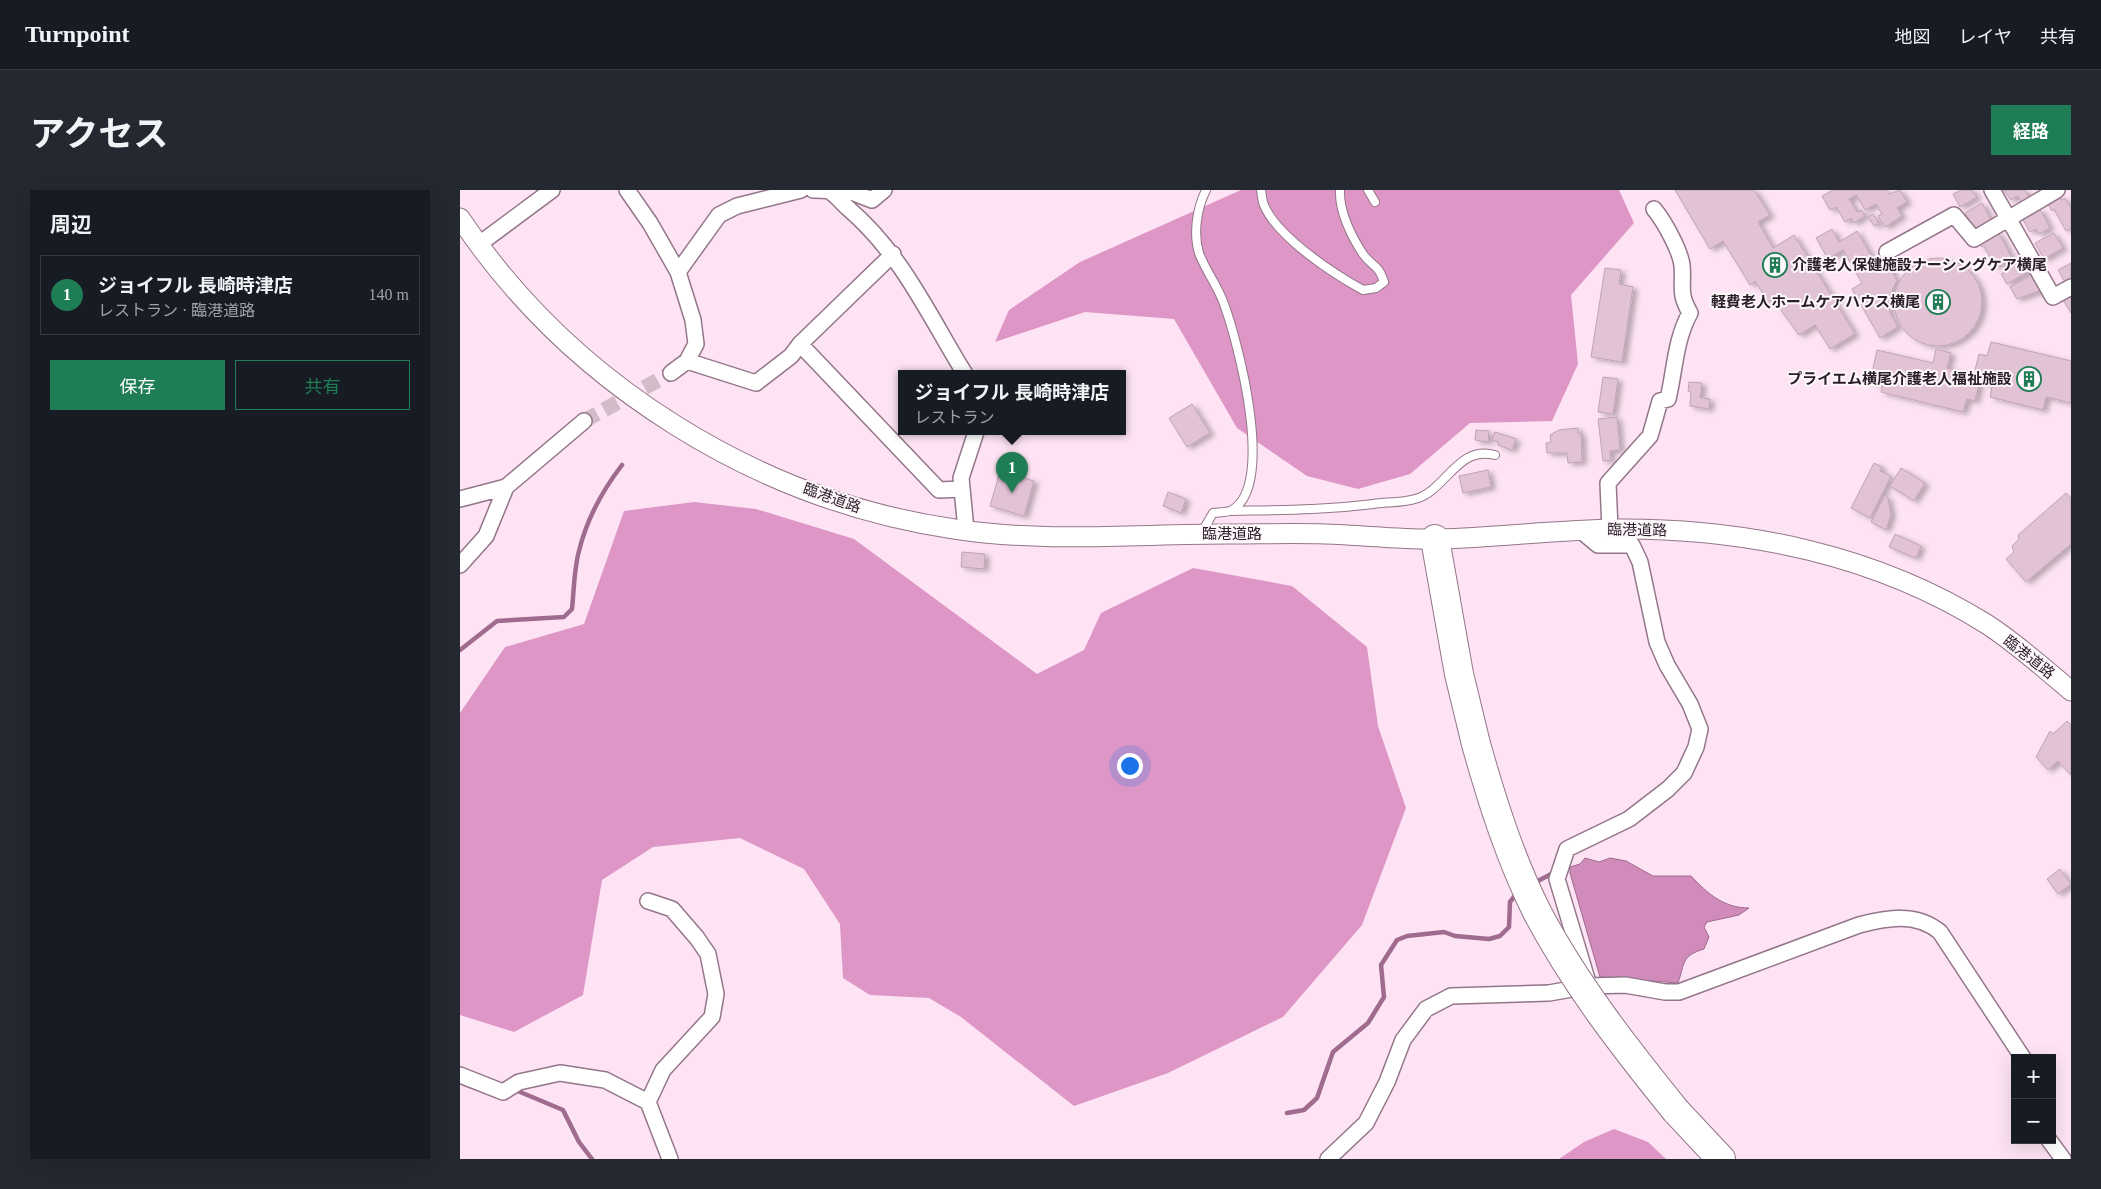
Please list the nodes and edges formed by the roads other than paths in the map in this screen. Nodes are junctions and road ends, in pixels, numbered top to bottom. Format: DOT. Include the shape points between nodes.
graph roads {
  1 [pos="552,190"];
  2 [pos="627,190"];
  3 [pos="801,190"];
  4 [pos="813,190"];
  5 [pos="884,190"];
  6 [pos="1206,190"];
  7 [pos="1261,190"];
  8 [pos="1340,190"];
  9 [pos="1368,190"];
  10 [pos="1992,190"];
  11 [pos="2057,190"];
  12 [pos="829,191"];
  13 [pos="1375,202"];
  14 [pos="1654,209"];
  15 [pos="460,218"];
  16 [pos="2009,219"];
  17 [pos="478,245"];
  18 [pos="1887,252"];
  19 [pos="893,254"];
  20 [pos="678,272"];
  21 [pos="2071,287"];
  22 [pos="800,344"];
  23 [pos="687,361"];
  24 [pos="963,370"];
  25 [pos="671,372"];
  26 [pos="584,421"];
  27 [pos="975,435"];
  28 [pos="1495,455"];
  29 [pos="506,487"];
  30 [pos="962,489"];
  31 [pos="460,499"];
  32 [pos="1231,510"];
  33 [pos="1610,529"];
  34 [pos="966,530"];
  35 [pos="1580,530"];
  36 [pos="1201,534"];
  37 [pos="1435,539"];
  38 [pos="460,565"];
  39 [pos="2071,690"];
  40 [pos="648,901"];
  41 [pos="1589,986"];
  42 [pos="2020,1054"];
  43 [pos="460,1075"];
  44 [pos="648,1102"];
  45 [pos="2052,1144"];
  46 [pos="670,1159"];
  47 [pos="1328,1159"];
  48 [pos="1721,1159"];
  49 [pos="2063,1159"];
  1 -- 17 [label="street"];
  2 -- 20 [label="street"];
  3 -- 20 [label="street" via="737,206 719,216"];
  4 -- 12 [label="street"];
  5 -- 12 [label="street" via="872,200 849,191"];
  6 -- 32 [label="lane" via="1196,219 1199,252 1224,304 1239,349 1249,398 1253,455 1249,483 1244,498"];
  7 -- 8 [label="lane" via="1264,205 1276,223 1306,252 1363,290 1376,288 1384,282 1380,269 1364,255 1348,226"];
  9 -- 13 [label="lane"];
  10 -- 16 [label="street"];
  11 -- 16 [label="street"];
  12 -- 19 [label="street"];
  14 -- 33 [label="street" via="1663,219 1682,263 1682,298 1690,313 1676,352 1668,399 1660,401 1650,436 1608,483"];
  15 -- 17 [label="street, 臨港道路"];
  16 -- 18 [label="street" via="1974,239 1954,215"];
  16 -- 21 [label="street" via="2053,297"];
  17 -- 34 [label="street, 臨港道路" via="546,322 618,386 679,429 781,480 855,507"];
  19 -- 22 [label="street"];
  19 -- 24 [label="street"];
  20 -- 23 [label="street" via="693,320 696,344"];
  22 -- 23 [label="street" via="792,356 756,383"];
  22 -- 30 [label="street" via="939,490"];
  23 -- 25 [label="street"];
  26 -- 29 [label="street"];
  27 -- 30 [label="street" via="961,478"];
  28 -- 32 [label="lane" via="1484,452 1474,455 1454,467 1432,490 1416,499 1321,510"];
  29 -- 31 [label="street"];
  29 -- 38 [label="street" via="486,536"];
  30 -- 34 [label="street"];
  32 -- 36 [label="lane" via="1213,513"];
  33 -- 35 [label="street, 臨港道路"];
  33 -- 39 [label="street, 臨港道路" via="1750,538 1849,562 1937,596 2030,655"];
  34 -- 36 [label="street, 臨港道路" via="1086,537"];
  35 -- 37 [label="street, 臨港道路"];
  35 -- 41 [label="street" via="1598,545 1632,545 1640,562 1657,642 1700,729 1684,773 1668,789 1630,819 1567,849 1557,879"];
  36 -- 37 [label="street, 臨港道路" via="1322,534"];
  37 -- 48 [label="highway, bridge" via="1459,674 1476,744 1495,809 1537,911 1601,1016 1676,1111"];
  40 -- 44 [label="street" via="672,909 697,938 708,954 716,994 712,1017 662,1070"];
  41 -- 42 [label="street" via="1624,985 1679,992 1859,925 1888,918 1906,918 1929,923 1940,932"];
  41 -- 47 [label="street" via="1549,993 1451,996 1426,1009 1403,1040 1366,1123"];
  43 -- 44 [label="street" via="503,1092 519,1082 560,1073 605,1080"];
  44 -- 46 [label="street"];
  45 -- 49 [label="street"];
}
